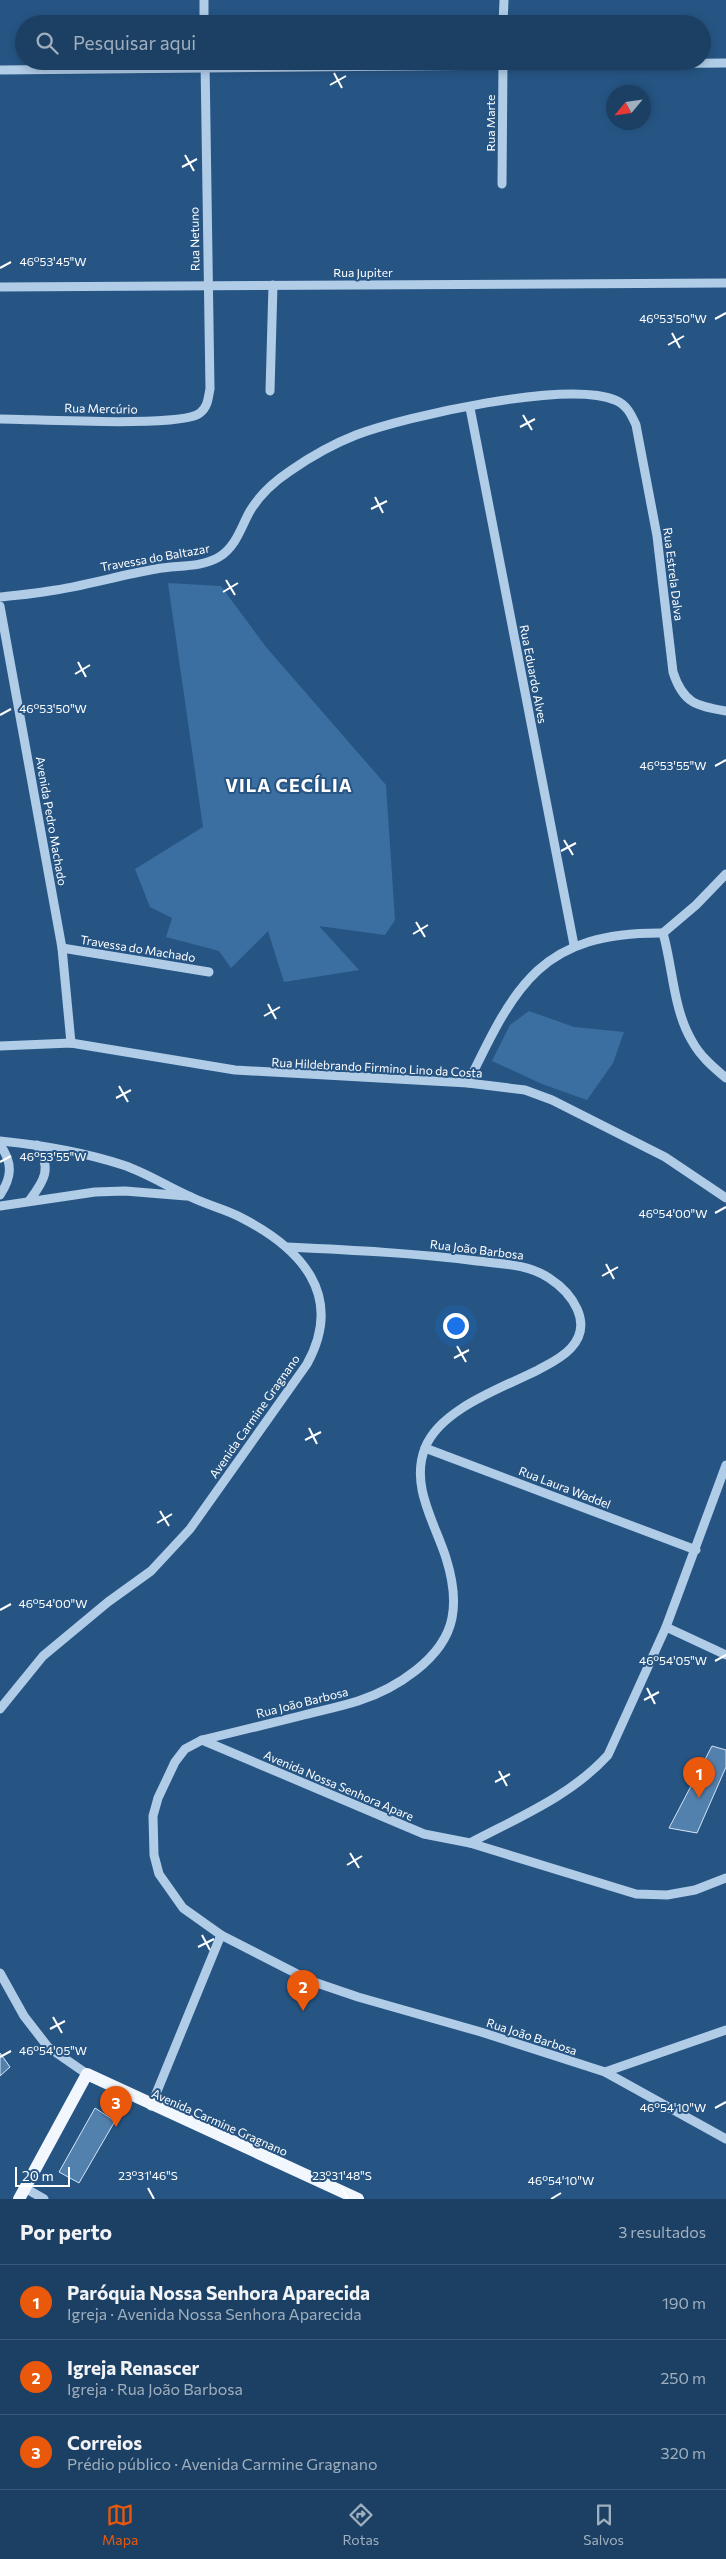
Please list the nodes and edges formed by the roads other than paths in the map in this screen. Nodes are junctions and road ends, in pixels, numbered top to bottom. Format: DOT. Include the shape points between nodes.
graph roads {
  1 [pos="204,0"];
  2 [pos="504,0"];
  3 [pos="204,15"];
  4 [pos="503,15"];
  5 [pos="711,63"];
  6 [pos="726,63"];
  7 [pos="0,70"];
  8 [pos="15,70"];
  9 [pos="205,70"];
  10 [pos="503,70"];
  11 [pos="502,184"];
  12 [pos="726,283"];
  13 [pos="273,285"];
  14 [pos="207,286"];
  15 [pos="0,287"];
  16 [pos="270,390"];
  17 [pos="470,408"];
  18 [pos="629,410"];
  19 [pos="200,414"];
  20 [pos="0,419"];
  21 [pos="0,597"];
  22 [pos="0,606"];
  23 [pos="726,711"];
  24 [pos="726,874"];
  25 [pos="663,933"];
  26 [pos="574,945"];
  27 [pos="62,948"];
  28 [pos="209,972"];
  29 [pos="71,1043"];
  30 [pos="0,1046"];
  31 [pos="726,1078"];
  32 [pos="468,1083"];
  33 [pos="0,1143"];
  34 [pos="37,1145"];
  35 [pos="0,1195"];
  36 [pos="190,1197"];
  37 [pos="726,1198"];
  38 [pos="29,1201"];
  39 [pos="0,1206"];
  40 [pos="287,1246"];
  41 [pos="425,1448"];
  42 [pos="726,1465"];
  43 [pos="696,1550"];
  44 [pos="666,1627"];
  45 [pos="726,1655"];
  46 [pos="0,1709"];
  47 [pos="202,1740"];
  48 [pos="470,1843"];
  49 [pos="726,1878"];
  50 [pos="221,1935"];
  51 [pos="0,1973"];
  52 [pos="726,2030"];
  53 [pos="604,2072"];
  54 [pos="88,2074"];
  55 [pos="151,2106"];
  56 [pos="726,2139"];
  57 [pos="22,2194"];
  58 [pos="44,2199"];
  59 [pos="358,2199"];
  1 -- 3 [label="street"];
  2 -- 4 [label="street"];
  5 -- 6 [label="street"];
  7 -- 8 [label="street"];
  9 -- 14 [label="street, Rua Netuno"];
  10 -- 11 [label="street, Rua Marte"];
  12 -- 13 [label="street, Rua Jupiter"];
  13 -- 14 [label="street, Rua Jupiter"];
  13 -- 16 [label="street"];
  14 -- 15 [label="street, Rua Jupiter"];
  14 -- 19 [label="street, Rua Netuno" via="210,389 207,404"];
  17 -- 18 [label="street, Travessa do Baltazar" via="561,393 595,394 617,400"];
  17 -- 21 [label="street, Travessa do Baltazar" via="357,435 321,452 288,472 264,493 250,510 229,549 218,558 50,591"];
  17 -- 26 [label="street, Rua Eduardo Alves"];
  18 -- 23 [label="street, Rua Estrela Dalva" via="636,425 657,536 673,672 679,689 689,700"];
  19 -- 20 [label="street, Rua Mercúrio" via="169,421"];
  22 -- 27 [label="street, Avenida Pedro Machado"];
  24 -- 25 [label="street"];
  25 -- 26 [label="street" via="627,932"];
  25 -- 31 [label="street" via="682,1020 704,1059"];
  26 -- 32 [label="street" via="532,974 503,1015"];
  27 -- 28 [label="street, Travessa do Machado"];
  27 -- 29 [label="street, Avenida Pedro Machado"];
  29 -- 30 [label="street, Rua Hildebrando Firmino Lino da Costa"];
  29 -- 32 [label="street, Rua Hildebrando Firmino Lino da Costa" via="235,1070"];
  32 -- 37 [label="street, Rua Hildebrando Firmino Lino da Costa" via="525,1090 552,1100 665,1157"];
  33 -- 34 [label="street, Avenida Carmine Gragnano"];
  33 -- 35 [label="street" via="10,1162 11,1172"];
  34 -- 36 [label="street, Avenida Carmine Gragnano" via="123,1165"];
  34 -- 38 [label="street" via="46,1159 45,1172 40,1187"];
  36 -- 38 [label="street" via="125,1191"];
  36 -- 40 [label="street, Avenida Carmine Gragnano" via="239,1217"];
  38 -- 39 [label="street"];
  40 -- 41 [label="street, Rua João Barbosa" via="411,1253 534,1269 553,1280 577,1306 580,1337 570,1349 555,1361 454,1414 437,1427"];
  40 -- 46 [label="street, Avenida Carmine Gragnano" via="316,1285 321,1306 322,1327 318,1345 307,1364 190,1529 152,1571 108,1602 43,1656"];
  41 -- 43 [label="street, Rua Laura Waddel"];
  41 -- 47 [label="street, Rua João Barbosa" via="420,1468 421,1489 447,1560 454,1596 452,1620 430,1658 390,1688 359,1701"];
  42 -- 43 [label="street"];
  43 -- 44 [label="street"];
  44 -- 45 [label="street"];
  44 -- 48 [label="street" via="608,1755 594,1771 564,1792"];
  47 -- 48 [label="street, Avenida Nossa Senhora Apare" via="424,1834"];
  47 -- 50 [label="street, Rua João Barbosa" via="186,1749 165,1778 154,1816 154,1855 160,1874 183,1908"];
  48 -- 49 [label="street, Avenida Nossa Senhora Apare" via="636,1894 667,1896"];
  50 -- 53 [label="street, Rua João Barbosa" via="330,1988"];
  50 -- 55 [label="street"];
  51 -- 54 [label="street, Avenida Carmine Gragnano" via="24,2016 48,2047"];
  52 -- 53 [label="street"];
  53 -- 56 [label="street, Rua João Barbosa"];
  54 -- 55 [label="main road, Avenida Carmine Gragnano"];
  54 -- 57 [label="main road"];
  55 -- 59 [label="main road, Avenida Carmine Gragnano"];
  57 -- 58 [label="street"];
}
